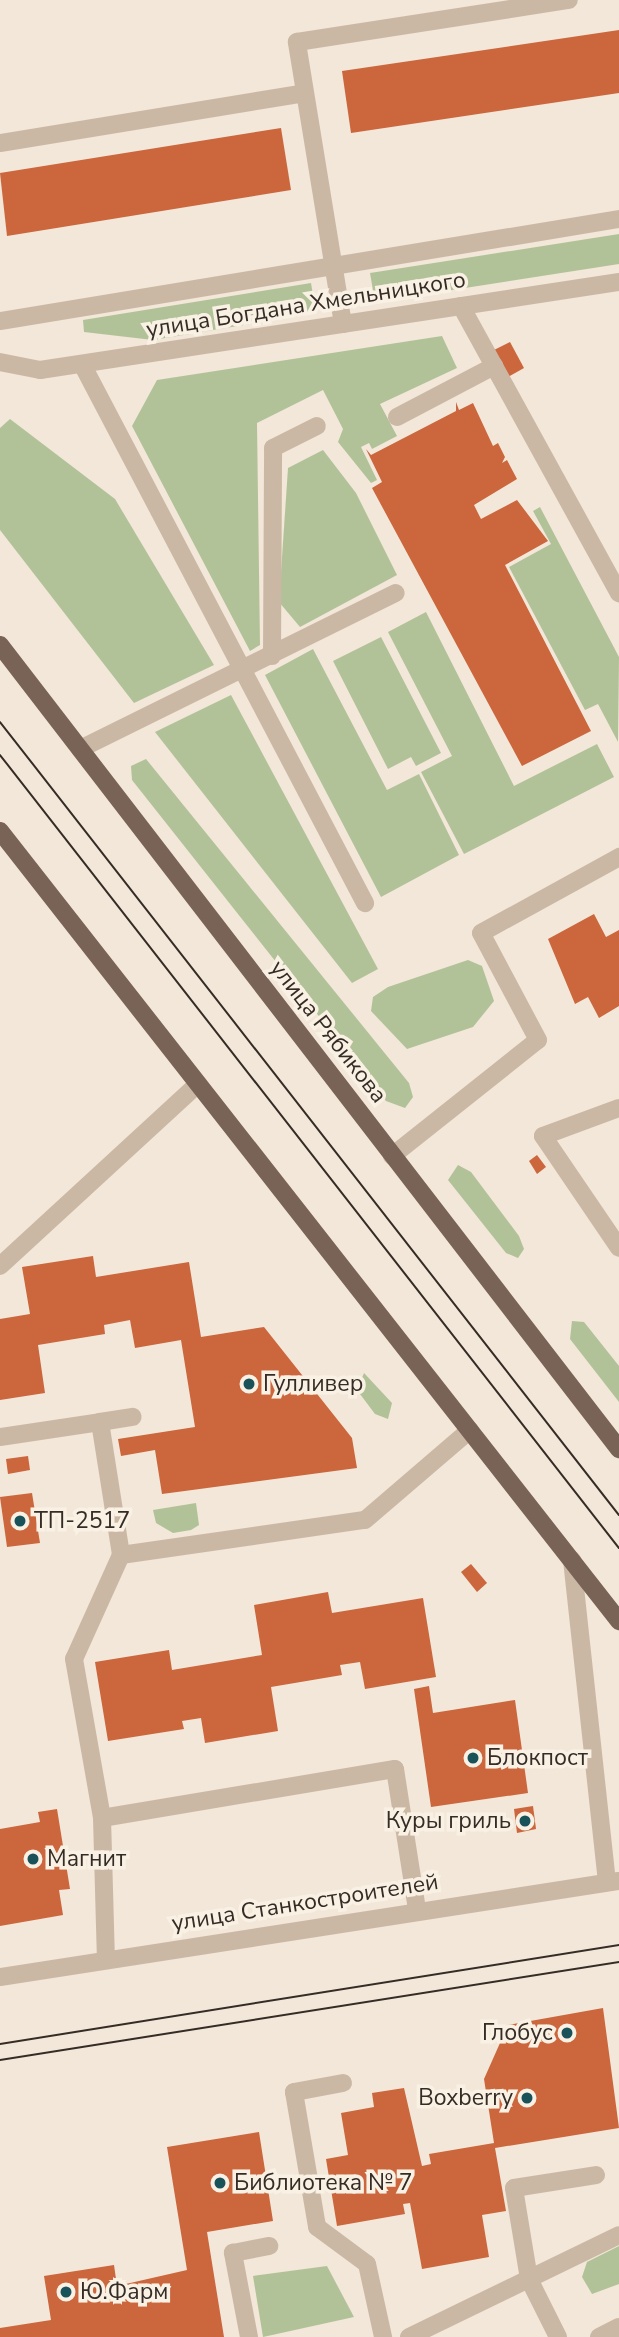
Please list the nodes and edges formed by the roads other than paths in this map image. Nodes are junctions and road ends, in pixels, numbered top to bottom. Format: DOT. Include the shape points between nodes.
graph roads {
  1 [pos="569,0"];
  2 [pos="305,93"];
  3 [pos="0,144"];
  4 [pos="619,219"];
  5 [pos="333,266"];
  6 [pos="619,282"];
  7 [pos="461,306"];
  8 [pos="0,321"];
  9 [pos="343,324"];
  10 [pos="0,362"];
  11 [pos="82,364"];
  12 [pos="494,366"];
  13 [pos="397,417"];
  14 [pos="317,426"];
  15 [pos="396,593"];
  16 [pos="619,593"];
  17 [pos="0,645"];
  18 [pos="272,656"];
  19 [pos="244,670"];
  20 [pos="80,749"];
  21 [pos="0,831"];
  22 [pos="619,857"];
  23 [pos="365,903"];
  24 [pos="198,1084"];
  25 [pos="619,1108"];
  26 [pos="392,1156"];
  27 [pos="619,1248"];
  28 [pos="0,1266"];
  29 [pos="133,1417"];
  30 [pos="100,1422"];
  31 [pos="470,1430"];
  32 [pos="0,1437"];
  33 [pos="619,1449"];
  34 [pos="121,1555"];
  35 [pos="572,1560"];
  36 [pos="619,1621"];
  37 [pos="102,1818"];
  38 [pos="613,1882"];
  39 [pos="417,1909"];
  40 [pos="106,1960"];
  41 [pos="0,1978"];
  42 [pos="343,2083"];
  43 [pos="596,2175"];
  44 [pos="619,2235"];
  45 [pos="270,2246"];
  46 [pos="529,2279"];
  47 [pos="619,2327"];
  48 [pos="248,2337"];
  49 [pos="383,2337"];
  50 [pos="409,2337"];
  51 [pos="558,2337"];
  52 [pos="599,2337"];
  1 -- 2 [label="street" via="297,42"];
  2 -- 3 [label="street"];
  2 -- 5 [label="street"];
  4 -- 5 [label="street"];
  5 -- 8 [label="street"];
  5 -- 9 [label="street"];
  6 -- 7 [label="street, улица Богдана Хмельницкого"];
  7 -- 9 [label="street, улица Богдана Хмельницкого"];
  7 -- 12 [label="street"];
  9 -- 11 [label="street, улица Богдана Хмельницкого"];
  10 -- 11 [label="street, улица Богдана Хмельницкого" via="40,370"];
  11 -- 19 [label="street"];
  12 -- 13 [label="street"];
  12 -- 16 [label="street"];
  14 -- 18 [label="street" via="273,448"];
  15 -- 18 [label="street"];
  17 -- 20 [label="main road, улица Рябикова"];
  18 -- 19 [label="street"];
  19 -- 20 [label="street"];
  19 -- 23 [label="street"];
  20 -- 26 [label="main road, улица Рябикова"];
  21 -- 24 [label="main road"];
  22 -- 26 [label="street" via="481,933 538,1040"];
  24 -- 28 [label="street"];
  24 -- 31 [label="main road"];
  25 -- 27 [label="street" via="543,1136"];
  26 -- 33 [label="main road, улица Рябикова"];
  29 -- 30 [label="street"];
  30 -- 32 [label="street"];
  30 -- 34 [label="street"];
  31 -- 34 [label="street" via="365,1520"];
  31 -- 35 [label="main road"];
  34 -- 37 [label="street" via="75,1659"];
  35 -- 36 [label="main road"];
  35 -- 38 [label="street"];
  37 -- 39 [label="street" via="395,1769"];
  37 -- 40 [label="street"];
  38 -- 39 [label="street, улица Станкостроителей"];
  39 -- 40 [label="street, улица Станкостроителей"];
  40 -- 41 [label="street, улица Станкостроителей"];
  42 -- 49 [label="street" via="294,2092 317,2227 367,2264"];
  43 -- 46 [label="street" via="514,2188"];
  44 -- 46 [label="street"];
  45 -- 48 [label="street" via="233,2253"];
  46 -- 50 [label="street"];
  46 -- 51 [label="street"];
  47 -- 52 [label="street"];
}
